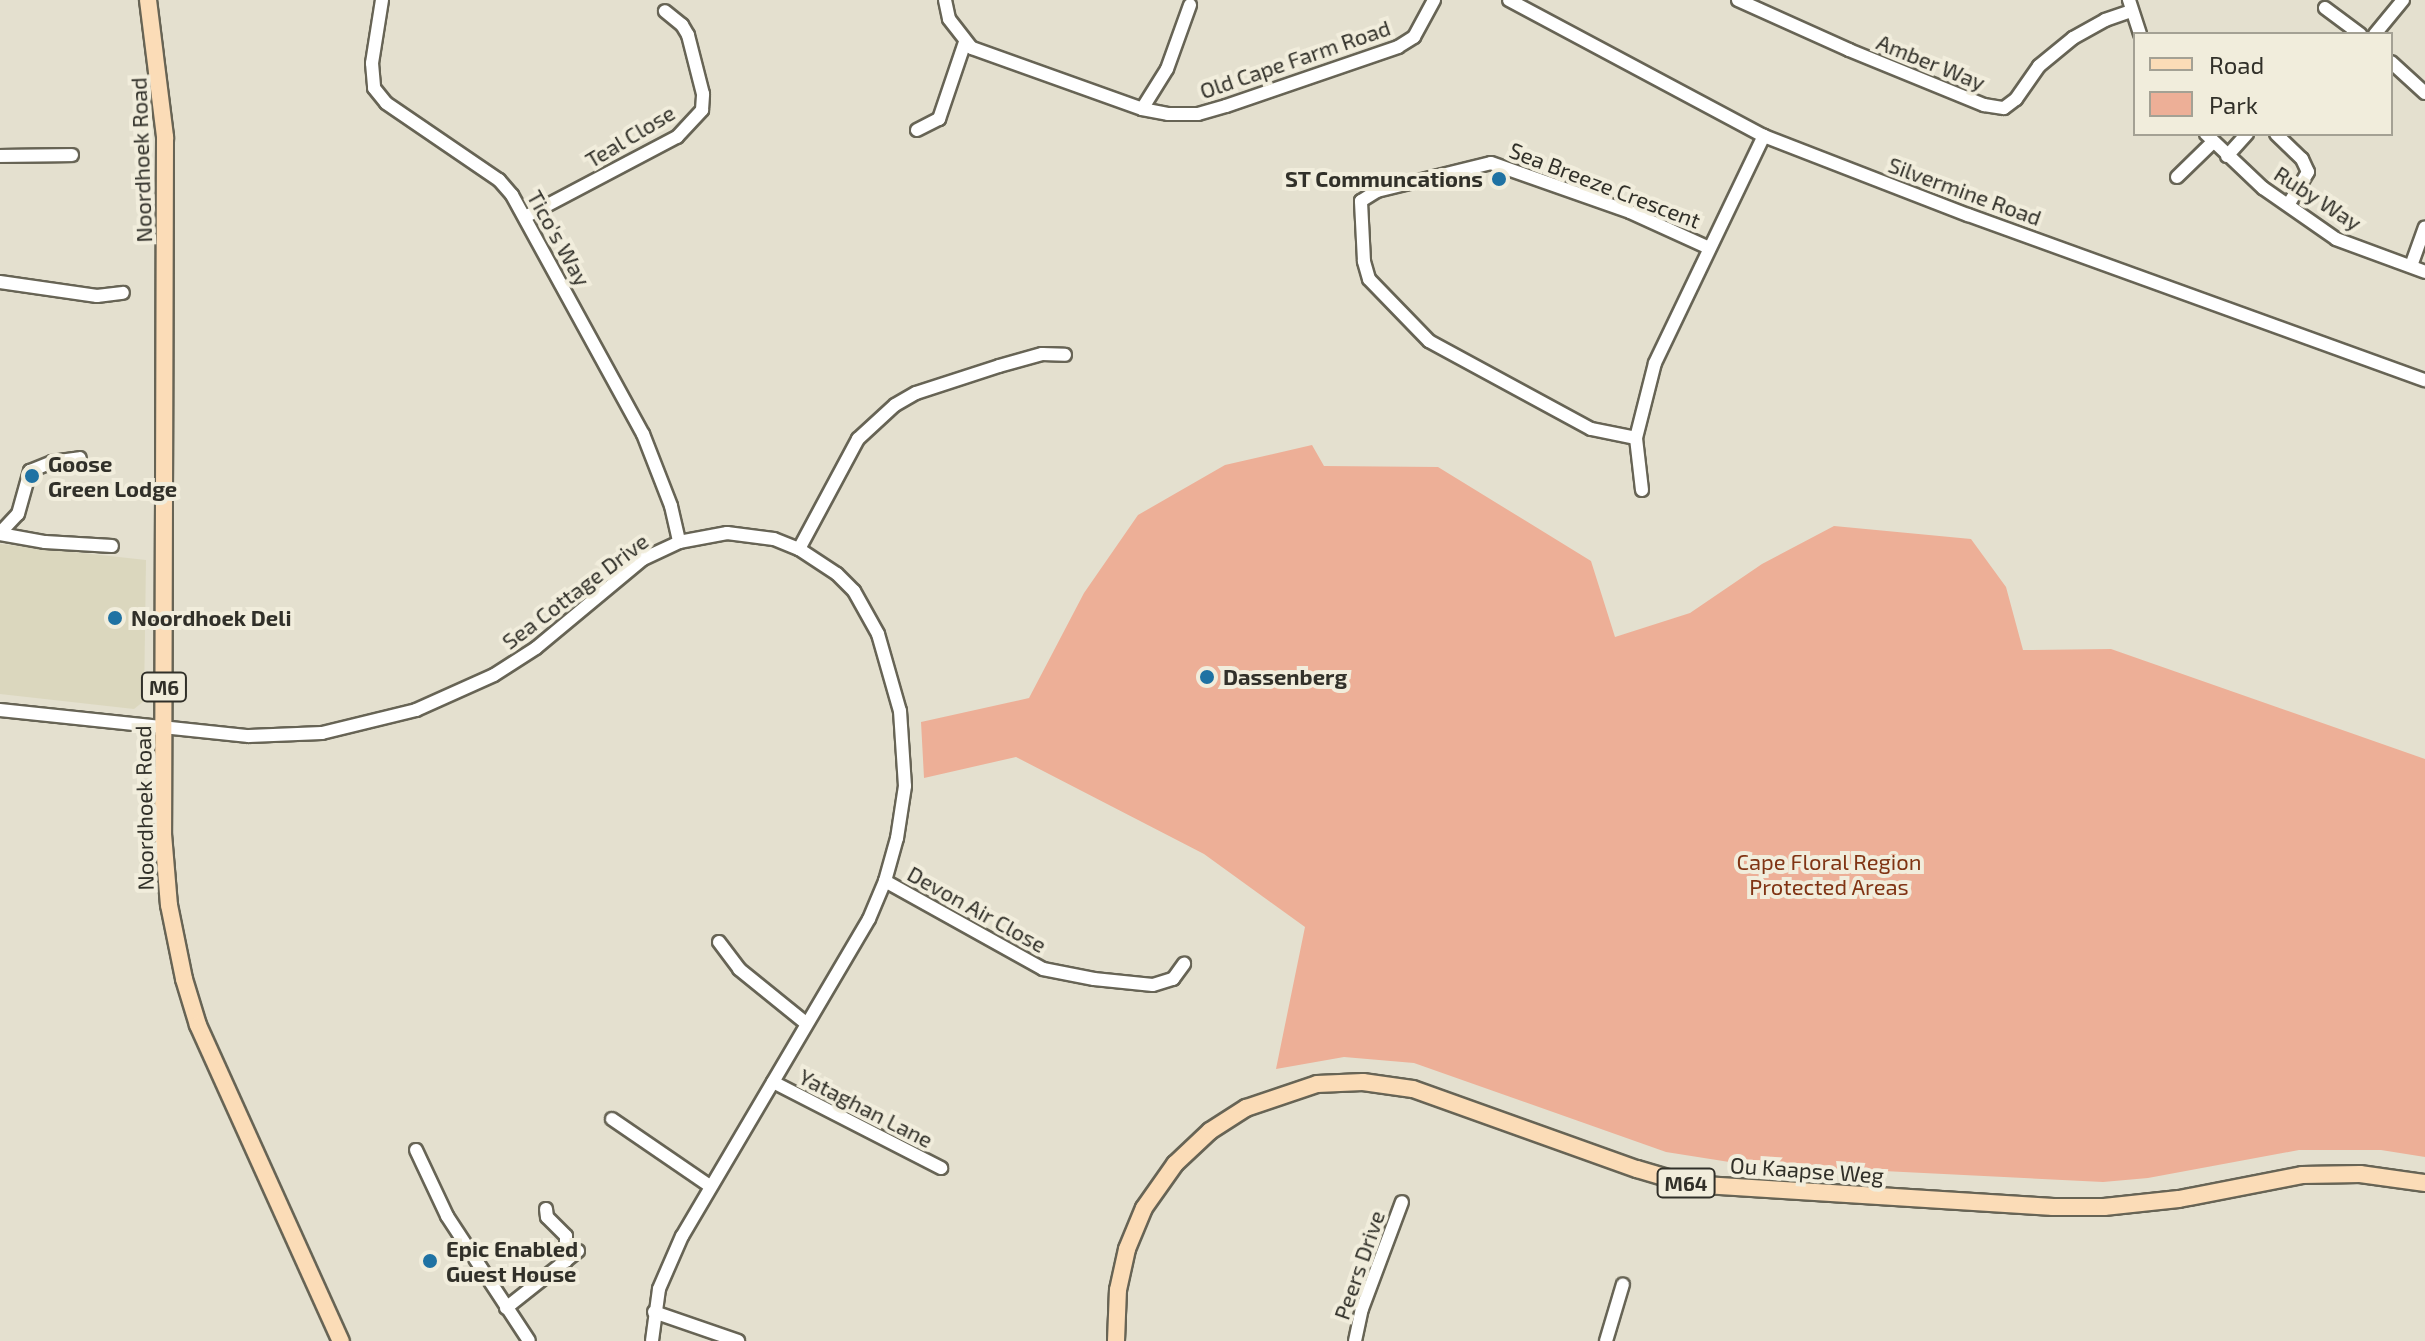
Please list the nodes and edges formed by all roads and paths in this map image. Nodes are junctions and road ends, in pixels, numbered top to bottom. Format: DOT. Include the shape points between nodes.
graph roads {
  1 [pos="148,0"];
  2 [pos="382,0"];
  3 [pos="945,0"];
  4 [pos="1434,0"];
  5 [pos="1509,0"];
  6 [pos="1738,0"];
  7 [pos="2403,0"];
  8 [pos="1190,5"];
  9 [pos="2130,6"];
  10 [pos="2325,8"];
  11 [pos="668,13"];
  12 [pos="2139,32"];
  13 [pos="2357,32"];
  14 [pos="2377,32"];
  15 [pos="965,42"];
  16 [pos="2393,64"];
  17 [pos="2425,93"];
  18 [pos="1142,109"];
  19 [pos="917,130"];
  20 [pos="1764,136"];
  21 [pos="2245,136"];
  22 [pos="2278,136"];
  23 [pos="2209,138"];
  24 [pos="72,155"];
  25 [pos="0,156"];
  26 [pos="2227,156"];
  27 [pos="2177,177"];
  28 [pos="2289,204"];
  29 [pos="525,217"];
  30 [pos="2425,227"];
  31 [pos="1709,248"];
  32 [pos="2411,266"];
  33 [pos="2425,272"];
  34 [pos="0,282"];
  35 [pos="123,293"];
  36 [pos="1065,355"];
  37 [pos="2425,380"];
  38 [pos="1636,438"];
  39 [pos="80,458"];
  40 [pos="1642,490"];
  41 [pos="0,533"];
  42 [pos="679,542"];
  43 [pos="112,546"];
  44 [pos="799,549"];
  45 [pos="0,710"];
  46 [pos="164,729"];
  47 [pos="885,881"];
  48 [pos="719,942"];
  49 [pos="1184,964"];
  50 [pos="807,1024"];
  51 [pos="773,1082"];
  52 [pos="612,1119"];
  53 [pos="416,1150"];
  54 [pos="941,1168"];
  55 [pos="2425,1183"];
  56 [pos="710,1186"];
  57 [pos="1402,1202"];
  58 [pos="546,1209"];
  59 [pos="578,1251"];
  60 [pos="566,1261"];
  61 [pos="1623,1284"];
  62 [pos="506,1308"];
  63 [pos="654,1312"];
  64 [pos="341,1341"];
  65 [pos="529,1341"];
  66 [pos="652,1341"];
  67 [pos="738,1341"];
  68 [pos="1116,1341"];
  69 [pos="1355,1341"];
  70 [pos="1606,1341"];
  1 -- 46 [label="main road, Noordhoek Road / M6" via="162,90 167,188"];
  2 -- 29 [label="street, Tico's Way" via="371,73 374,88 386,103 499,180"];
  3 -- 15 [label="street" via="949,19"];
  4 -- 18 [label="street, Old Cape Farm Road" via="1414,37 1398,47 1198,114"];
  5 -- 20 [label="street, Silvermine Road"];
  6 -- 9 [label="street, Amber Way" via="1984,105 2004,108 2039,66 2073,38"];
  7 -- 14 [label="street"];
  8 -- 18 [label="street" via="1167,69"];
  9 -- 12 [label="street"];
  10 -- 13 [label="street"];
  11 -- 29 [label="street, Teal Close" via="688,35 702,110 677,137"];
  15 -- 18 [label="street, Old Cape Farm Road"];
  15 -- 19 [label="street" via="939,119"];
  16 -- 17 [label="street"];
  20 -- 31 [label="street"];
  20 -- 37 [label="street, Silvermine Road"];
  21 -- 26 [label="street"];
  22 -- 28 [label="street" via="2308,172"];
  23 -- 26 [label="street, Ruby Way"];
  23 -- 27 [label="street"];
  24 -- 25 [label="street"];
  26 -- 28 [label="street, Ruby Way"];
  28 -- 32 [label="street, Ruby Way" via="2336,239"];
  29 -- 42 [label="street, Tico's Way" via="643,434"];
  30 -- 32 [label="street"];
  31 -- 38 [label="street" via="1655,363"];
  31 -- 38 [label="street, Sea Breeze Crescent" via="1630,212 1491,163 1377,191 1361,201 1369,279 1429,341 1591,429"];
  32 -- 33 [label="street, Ruby Way"];
  34 -- 35 [label="street" via="97,296"];
  36 -- 44 [label="street" via="1042,354 999,366 895,405 858,439"];
  38 -- 40 [label="street"];
  39 -- 41 [label="street" via="30,471 18,514"];
  41 -- 43 [label="street"];
  42 -- 44 [label="street, Sea Cottage Drive" via="727,533 774,539"];
  42 -- 46 [label="street, Sea Cottage Drive" via="643,559 536,648 494,675 416,710 364,725 295,735"];
  44 -- 47 [label="street, Sea Cottage Drive" via="837,574 865,609 897,697 905,786"];
  45 -- 46 [label="street, Sea Cottage Drive"];
  46 -- 64 [label="main road, Noordhoek Road / M6" via="165,873 184,979 225,1089"];
  47 -- 49 [label="street, Devon Air Close" via="1043,969 1153,985 1173,979"];
  47 -- 50 [label="street, Sea Cottage Drive" via="869,919"];
  48 -- 50 [label="street" via="730,960"];
  50 -- 51 [label="street, Sea Cottage Drive"];
  51 -- 54 [label="street, Yataghan Lane"];
  51 -- 56 [label="street, Sea Cottage Drive"];
  52 -- 56 [label="street"];
  53 -- 62 [label="street" via="447,1216"];
  55 -- 68 [label="main road, Ou Kaapse Weg / M64" via="2360,1174 2302,1175 2148,1203 2053,1207 1688,1184 1413,1089 1363,1082 1317,1084 1246,1108 1210,1131 1175,1164 1144,1208 1127,1249 1118,1290"];
  56 -- 63 [label="street, Sea Cottage Drive" via="668,1266"];
  57 -- 69 [label="street, Peers Drive"];
  58 -- 60 [label="street" via="566,1236"];
  59 -- 60 [label="street"];
  60 -- 62 [label="street"];
  61 -- 70 [label="street"];
  62 -- 65 [label="street"];
  63 -- 66 [label="street, Sea Cottage Drive"];
  63 -- 67 [label="street"];
}
